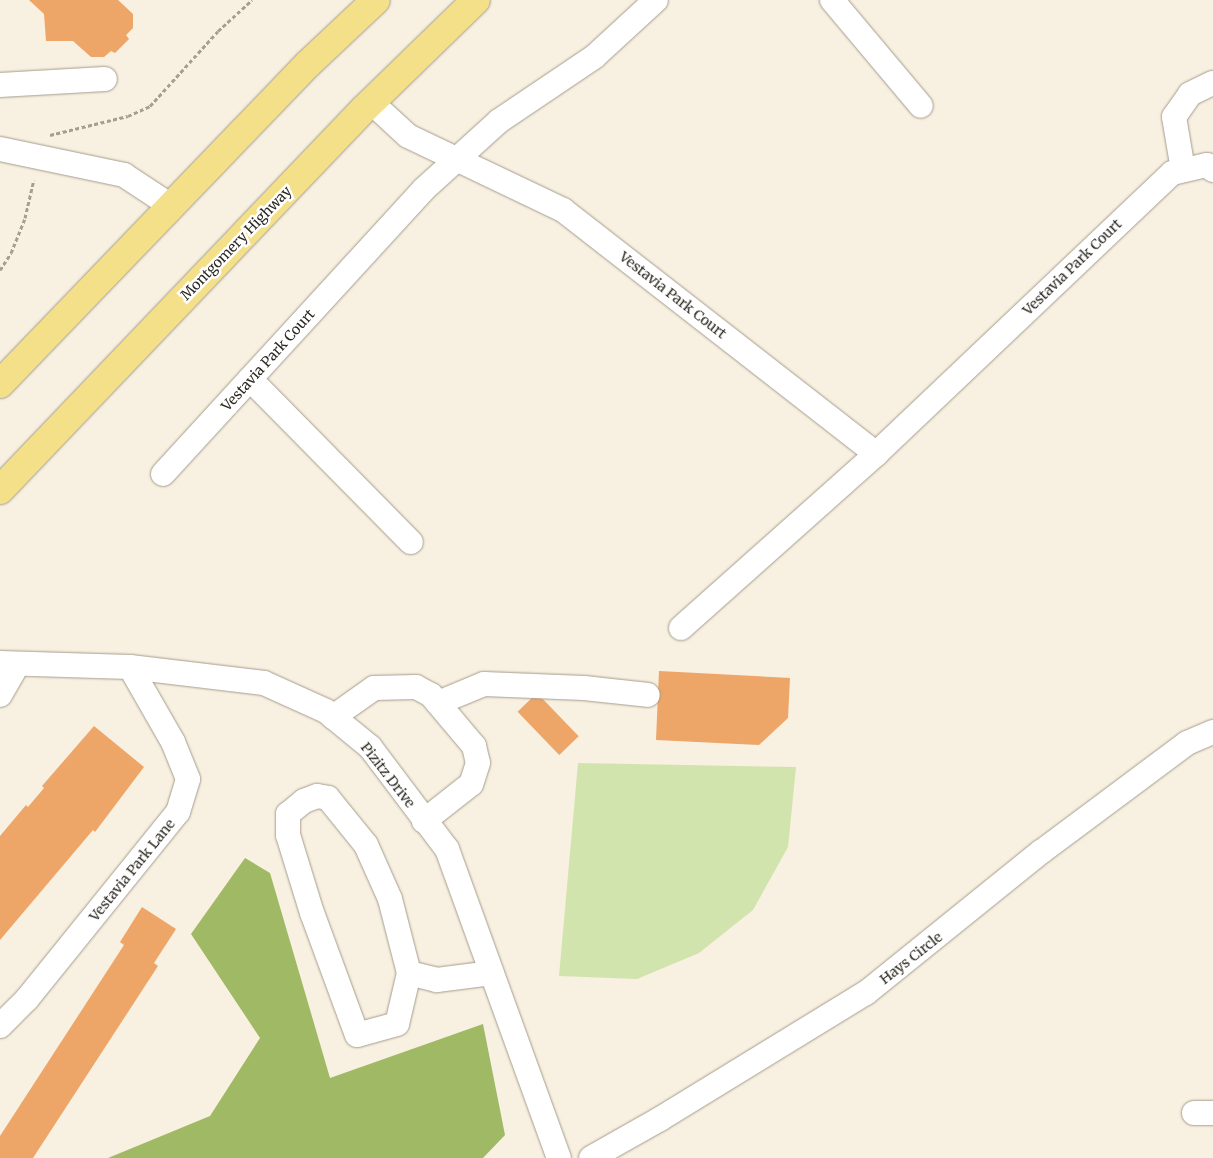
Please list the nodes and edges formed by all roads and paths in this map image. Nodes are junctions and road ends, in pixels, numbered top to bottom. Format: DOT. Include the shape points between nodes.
graph roads {
  1 [pos="252,0"];
  2 [pos="376,0"];
  3 [pos="476,0"];
  4 [pos="656,0"];
  5 [pos="832,0"];
  6 [pos="105,79"];
  7 [pos="1213,84"];
  8 [pos="0,85"];
  9 [pos="371,102"];
  10 [pos="920,106"];
  11 [pos="0,149"];
  12 [pos="40,158"];
  13 [pos="456,160"];
  14 [pos="1183,170"];
  15 [pos="1213,170"];
  16 [pos="172,206"];
  17 [pos="0,270"];
  18 [pos="250,378"];
  19 [pos="0,384"];
  20 [pos="876,454"];
  21 [pos="163,474"];
  22 [pos="0,490"];
  23 [pos="411,542"];
  24 [pos="681,628"];
  25 [pos="8,664"];
  26 [pos="130,667"];
  27 [pos="0,695"];
  28 [pos="648,695"];
  29 [pos="438,703"];
  30 [pos="333,717"];
  31 [pos="1213,732"];
  32 [pos="424,821"];
  33 [pos="409,973"];
  34 [pos="492,973"];
  35 [pos="0,1026"];
  36 [pos="559,1158"];
  37 [pos="591,1158"];
  1 -- 12 [label="path" via="218,31 150,106 128,116 52,134 46,139"];
  2 -- 16 [label="main road" via="308,64"];
  3 -- 9 [label="main road, Montgomery Highway"];
  4 -- 13 [label="street, Vestavia Park Court" via="594,57 499,121"];
  5 -- 10 [label="street"];
  6 -- 8 [label="street"];
  7 -- 14 [label="street" via="1190,94 1174,117"];
  9 -- 13 [label="street, Vestavia Park Court" via="408,136"];
  9 -- 22 [label="main road, Montgomery Highway"];
  11 -- 12 [label="street"];
  12 -- 16 [label="street" via="124,175"];
  12 -- 17 [label="path" via="25,218 11,253"];
  13 -- 18 [label="street, Vestavia Park Court" via="424,189"];
  13 -- 20 [label="street, Vestavia Park Court" via="563,210"];
  14 -- 15 [label="street, Vestavia Park Court" via="1207,165"];
  14 -- 20 [label="street, Vestavia Park Court" via="1172,172"];
  16 -- 19 [label="main road"];
  18 -- 21 [label="street, Vestavia Park Court"];
  18 -- 23 [label="street"];
  20 -- 24 [label="street, Vestavia Park Court"];
  25 -- 26 [label="street, Pizitz Drive"];
  25 -- 27 [label="street"];
  26 -- 30 [label="street, Pizitz Drive" via="264,683"];
  26 -- 35 [label="street, Vestavia Park Lane" via="173,742 188,778 178,812 27,999"];
  28 -- 29 [label="street" via="584,688 484,684"];
  29 -- 30 [label="street" via="416,687 374,688"];
  29 -- 32 [label="street" via="474,746 478,763 471,784"];
  30 -- 32 [label="street, Pizitz Drive" via="370,747"];
  31 -- 37 [label="street, Hays Circle" via="1187,743 1056,840 866,993"];
  32 -- 34 [label="street, Pizitz Drive" via="447,849"];
  33 -- 33 [label="street" via="390,899 366,845 328,798 317,796 304,801 288,814 288,835 312,913 357,1035 396,1024"];
  33 -- 34 [label="street" via="437,980"];
  34 -- 36 [label="street, Pizitz Drive"];
}
